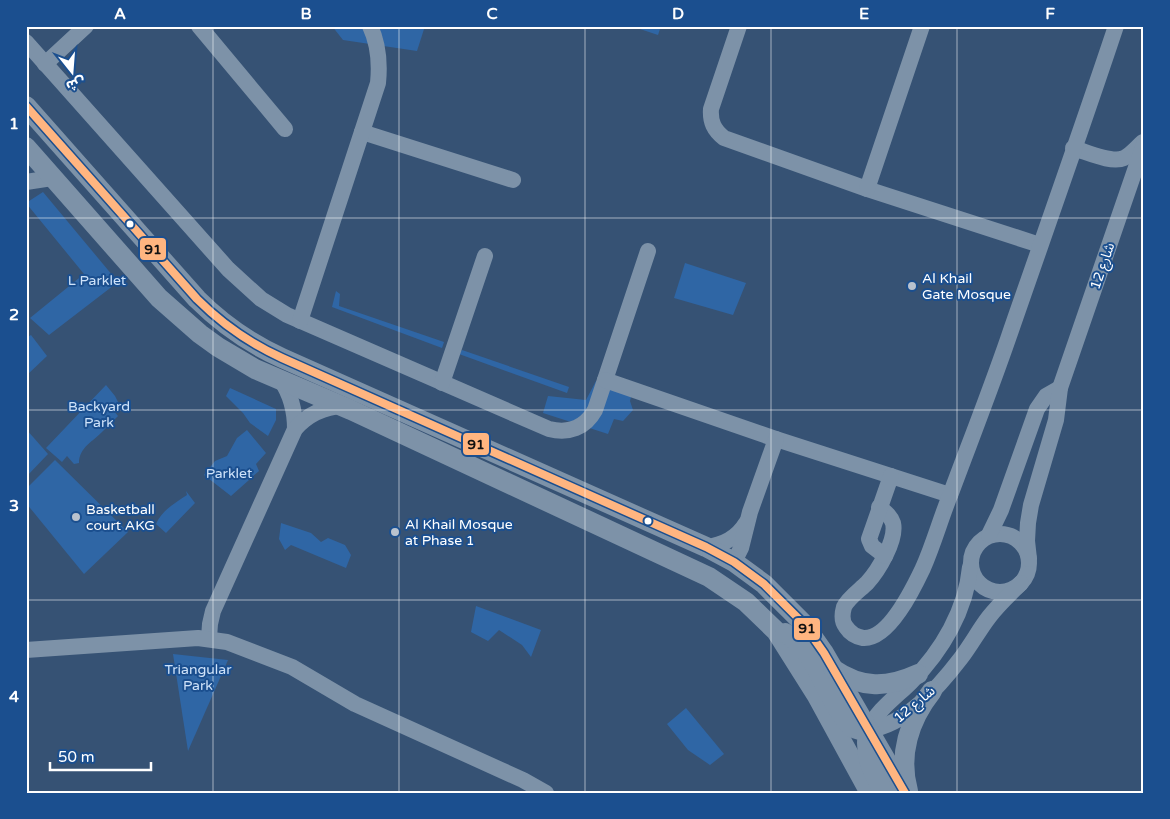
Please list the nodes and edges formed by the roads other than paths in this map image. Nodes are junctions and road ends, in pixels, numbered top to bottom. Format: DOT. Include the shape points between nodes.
graph roads {
  1 [pos="86,26"];
  2 [pos="199,26"];
  3 [pos="370,26"];
  4 [pos="739,26"];
  5 [pos="922,26"];
  6 [pos="1116,26"];
  7 [pos="26,42"];
  8 [pos="45,64"];
  9 [pos="26,106"];
  10 [pos="285,130"];
  11 [pos="362,132"];
  12 [pos="1144,143"];
  13 [pos="1073,148"];
  14 [pos="30,160"];
  15 [pos="52,178"];
  16 [pos="514,180"];
  17 [pos="26,182"];
  18 [pos="867,190"];
  19 [pos="106,197"];
  20 [pos="1040,245"];
  21 [pos="648,251"];
  22 [pos="484,256"];
  23 [pos="300,321"];
  24 [pos="281,380"];
  25 [pos="605,380"];
  26 [pos="442,382"];
  27 [pos="1060,388"];
  28 [pos="343,406"];
  29 [pos="295,428"];
  30 [pos="776,439"];
  31 [pos="891,476"];
  32 [pos="950,495"];
  33 [pos="879,507"];
  34 [pos="747,522"];
  35 [pos="989,535"];
  36 [pos="706,547"];
  37 [pos="885,556"];
  38 [pos="1029,559"];
  39 [pos="671,560"];
  40 [pos="734,562"];
  41 [pos="970,567"];
  42 [pos="1021,583"];
  43 [pos="776,631"];
  44 [pos="209,638"];
  45 [pos="26,650"];
  46 [pos="833,669"];
  47 [pos="918,674"];
  48 [pos="932,691"];
  49 [pos="868,730"];
  50 [pos="546,793"];
  51 [pos="870,793"];
  52 [pos="884,793"];
  53 [pos="906,793"];
  1 -- 8 [label="street"];
  2 -- 10 [label="street"];
  3 -- 11 [label="street" via="377,46 379,71"];
  4 -- 18 [label="street" via="711,109 714,128 724,138"];
  5 -- 18 [label="street"];
  6 -- 13 [label="street"];
  7 -- 8 [label="street"];
  8 -- 23 [label="street" via="238,280 261,299"];
  9 -- 19 [label="street"];
  11 -- 16 [label="street"];
  11 -- 23 [label="street"];
  12 -- 13 [label="street" via="1128,156 1114,160"];
  12 -- 27 [label="street, شارع 12"];
  13 -- 20 [label="street"];
  14 -- 15 [label="street"];
  14 -- 19 [label="street" via="54,158 63,162"];
  15 -- 17 [label="street"];
  15 -- 24 [label="street" via="183,321 230,354"];
  18 -- 20 [label="street"];
  19 -- 36 [label="street" via="209,311 250,342"];
  20 -- 32 [label="street"];
  21 -- 25 [label="street"];
  22 -- 26 [label="street"];
  23 -- 26 [label="street"];
  24 -- 28 [label="street"];
  24 -- 29 [label="street" via="292,403"];
  25 -- 26 [label="street" via="595,410 587,421 574,429 558,431"];
  25 -- 30 [label="street"];
  27 -- 35 [label="street" via="1046,396 1037,409"];
  27 -- 38 [label="street, شارع 12" via="1056,420 1030,514"];
  28 -- 29 [label="street" via="316,412"];
  28 -- 39 [label="street"];
  29 -- 44 [label="street" via="213,611"];
  30 -- 31 [label="street"];
  30 -- 34 [label="street"];
  31 -- 32 [label="street"];
  31 -- 33 [label="street"];
  32 -- 37 [label="street" via="923,568 902,606 880,633 869,638 859,637 844,624 844,606 869,581"];
  33 -- 37 [label="street" via="891,518 894,528"];
  33 -- 37 [label="street" via="869,539 872,546"];
  34 -- 36 [label="street" via="730,540"];
  34 -- 40 [label="street"];
  35 -- 38 [label="street" via="1010,535 1023,545"];
  35 -- 41 [label="street" via="978,542 971,554"];
  36 -- 40 [label="street"];
  38 -- 42 [label="street" via="1028,572"];
  39 -- 40 [label="street" via="714,572"];
  39 -- 43 [label="street" via="734,593"];
  40 -- 46 [label="street" via="790,609 814,638"];
  41 -- 42 [label="street" via="984,588 997,592 1010,590"];
  41 -- 47 [label="street, شارع 12" via="966,594 956,619"];
  42 -- 48 [label="street, شارع 12" via="988,617 961,658"];
  43 -- 49 [label="street" via="792,637 804,649 848,723"];
  43 -- 51 [label="street"];
  44 -- 45 [label="street"];
  44 -- 50 [label="street" via="292,667 355,704"];
  46 -- 47 [label="street" via="872,685 903,681"];
  46 -- 49 [label="street"];
  47 -- 49 [label="street, شارع 12" via="880,712"];
  48 -- 49 [label="street, شارع 12" via="893,723"];
  48 -- 53 [label="street" via="908,734 904,758"];
  49 -- 52 [label="street" via="866,749 870,766"];
  49 -- 53 [label="street"];
}
